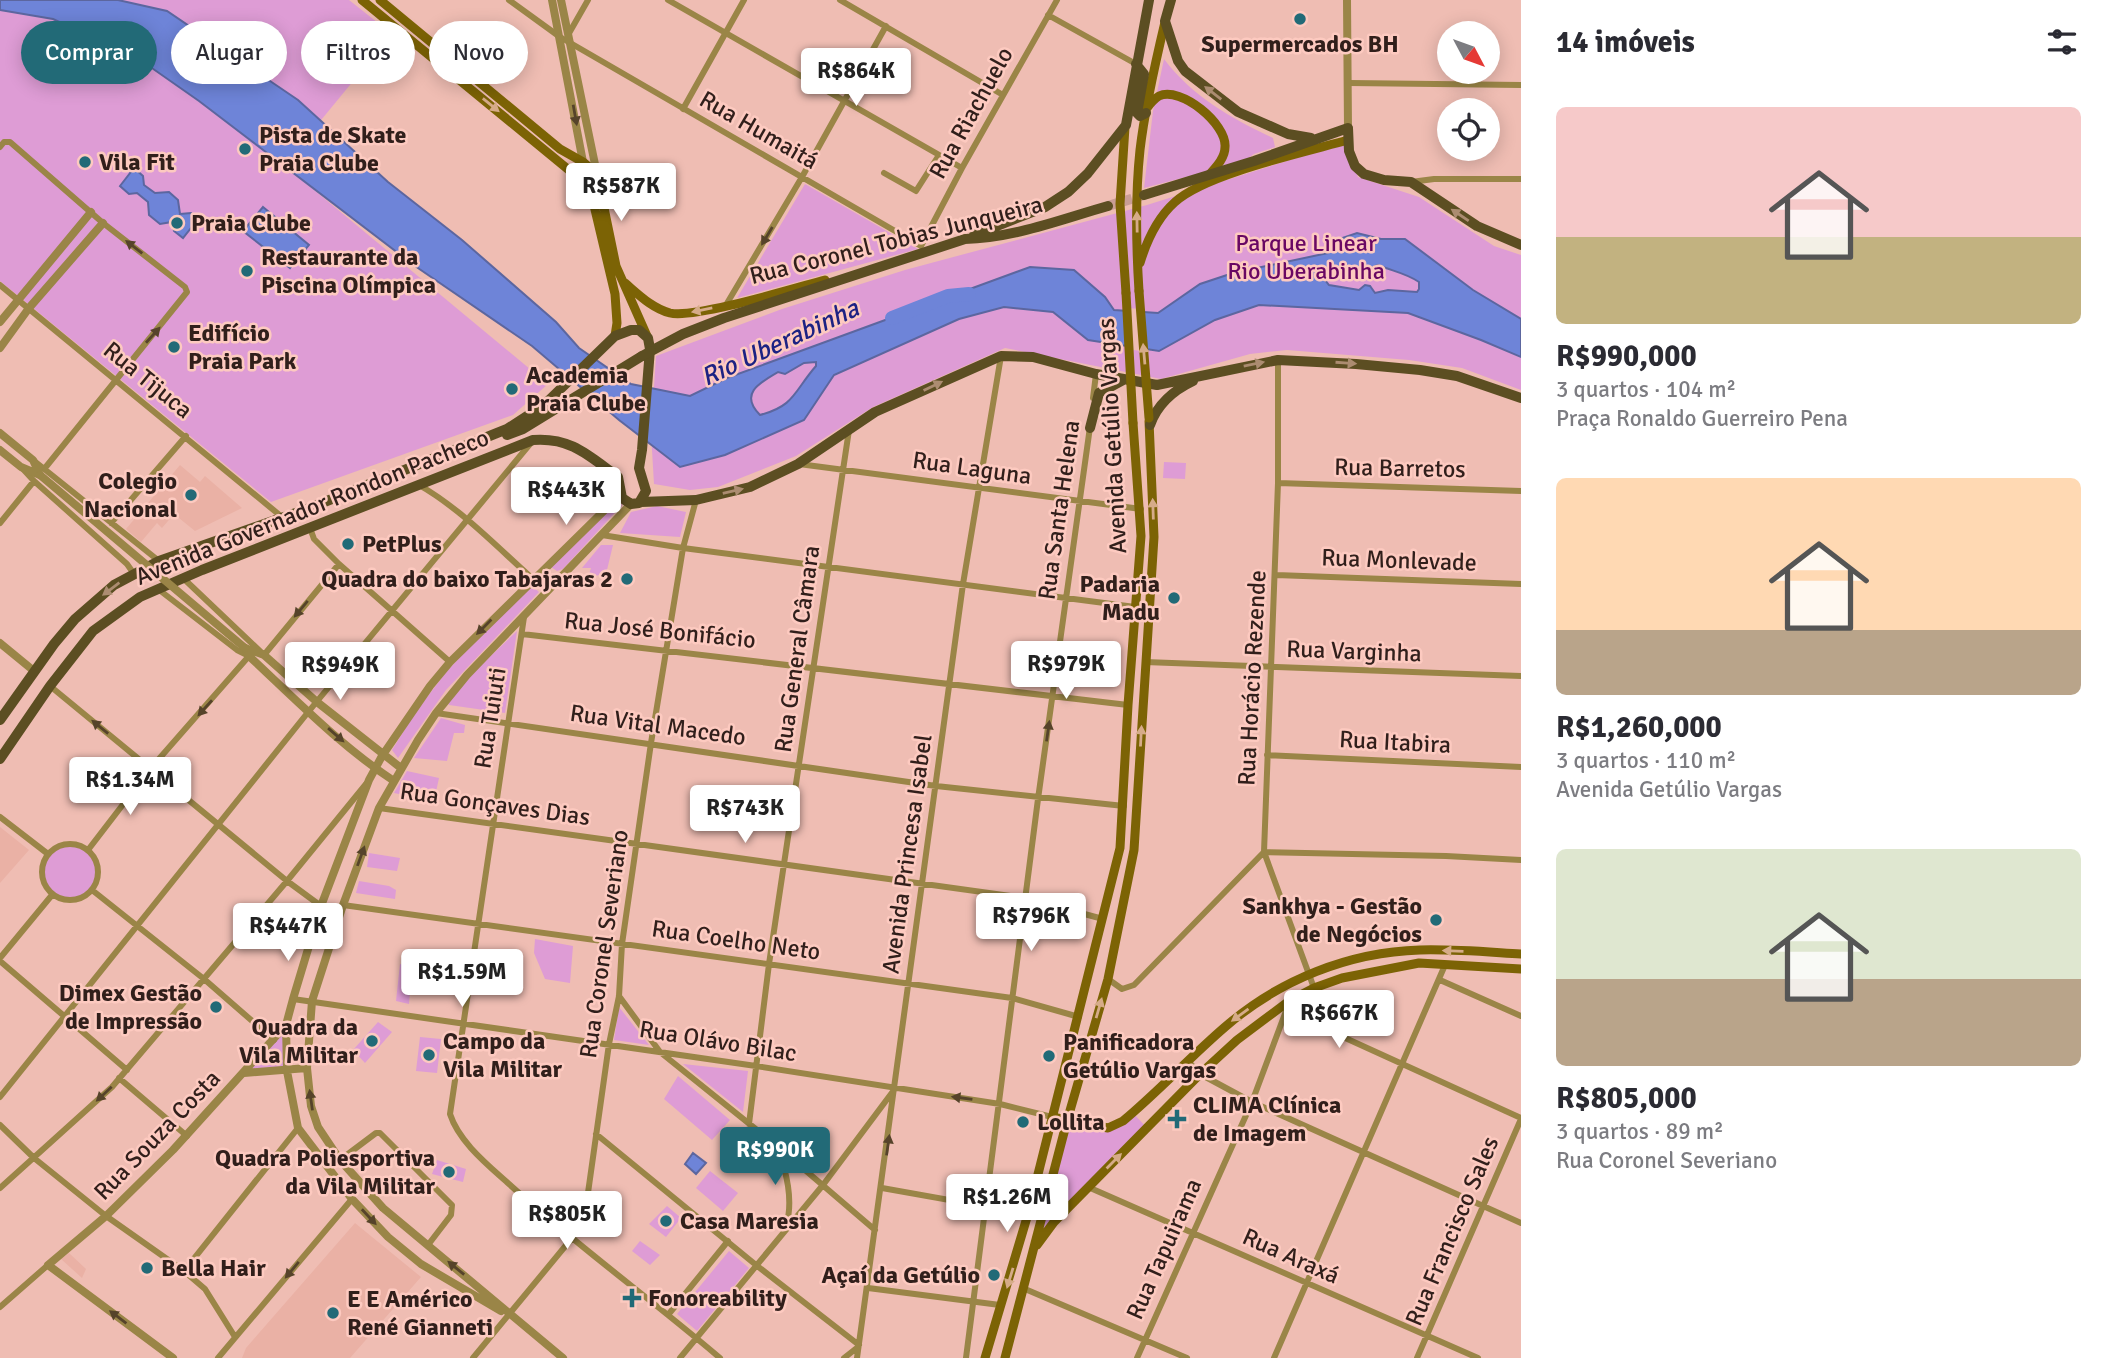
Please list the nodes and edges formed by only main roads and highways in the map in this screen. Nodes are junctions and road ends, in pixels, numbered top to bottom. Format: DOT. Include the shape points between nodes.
graph roads {
  1 [pos="362,0"];
  2 [pos="380,0"];
  3 [pos="1149,0"];
  4 [pos="1171,0"];
  5 [pos="387,21"];
  6 [pos="404,21"];
  7 [pos="1165,21"];
  8 [pos="415,30"];
  9 [pos="415,44"];
  10 [pos="1136,64"];
  11 [pos="1146,111"];
  12 [pos="1126,125"];
  13 [pos="1313,139"];
  14 [pos="1349,145"];
  15 [pos="583,162"];
  16 [pos="1209,175"];
  17 [pos="592,189"];
  18 [pos="1144,195"];
  19 [pos="1108,206"];
  20 [pos="965,239"];
  21 [pos="1521,245"];
  22 [pos="888,264"];
  23 [pos="1138,271"];
  24 [pos="621,279"];
  25 [pos="615,336"];
  26 [pos="648,338"];
  27 [pos="1213,373"];
  28 [pos="1125,379"];
  29 [pos="1521,398"];
  30 [pos="1149,422"];
  31 [pos="1090,428"];
  32 [pos="478,442"];
  33 [pos="639,468"];
  34 [pos="618,477"];
  35 [pos="636,503"];
  36 [pos="1141,536"];
  37 [pos="1154,537"];
  38 [pos="0,720"];
  39 [pos="0,759"];
  40 [pos="1125,772"];
  41 [pos="1138,772"];
  42 [pos="1120,848"];
  43 [pos="1133,850"];
  44 [pos="1521,954"];
  45 [pos="1521,969"];
  46 [pos="1052,1117"];
  47 [pos="1066,1121"];
  48 [pos="1019,1245"];
  49 [pos="1035,1247"];
  50 [pos="1030,1264"];
  51 [pos="985,1358"];
  52 [pos="1005,1358"];
  1 -- 5 [label="main road"];
  2 -- 6 [label="main road"];
  3 -- 10 [label="main road, Avenida Getúlio Vargas"];
  4 -- 7 [label="main road, Avenida Getúlio Vargas"];
  7 -- 11 [label="main road, Avenida Getúlio Vargas"];
  13 -- 7 [label="main road, one-way" via="1256,122 1205,87 1178,61"];
  8 -- 15 [label="main road" via="560,149"];
  9 -- 17 [label="main road, one-way"];
  10 -- 11 [label="main road" via="1144,74 1137,113 1140,116"];
  10 -- 12 [label="main road, Avenida Getúlio Vargas"];
  11 -- 16 [label="main road" via="1159,96 1182,96 1221,129 1225,148"];
  23 -- 11 [label="main road, Avenida Getúlio Vargas, one-way" via="1136,199"];
  12 -- 20 [label="main road" via="1068,192 1045,208"];
  12 -- 36 [label="main road, Avenida Getúlio Vargas, bridge" via="1120,204"];
  13 -- 14 [label="main road" via="1348,128"];
  13 -- 16 [label="main road"];
  21 -- 14 [label="main road, one-way" via="1477,226 1411,182 1364,174 1355,166"];
  14 -- 23 [label="main road" via="1242,171 1194,188 1158,222"];
  15 -- 17 [label="main road"];
  15 -- 24 [label="main road" via="597,174"];
  16 -- 18 [label="main road"];
  17 -- 25 [label="main road" via="615,294"];
  19 -- 20 [label="main road, Rua Coronel Tobias Junqueira" via="1018,232"];
  20 -- 22 [label="main road, Rua Coronel Tobias Junqueira"];
  22 -- 24 [label="main road, Rua Coronel Tobias Junqueira, one-way" via="698,312 673,314 652,306"];
  22 -- 32 [label="main road" via="683,334 523,429"];
  30 -- 23 [label="main road, Avenida Getúlio Vargas, one-way, bridge"];
  24 -- 26 [label="main road"];
  25 -- 26 [label="main road" via="639,330"];
  25 -- 32 [label="main road, Avenida Governador Rondon Pacheco" via="544,405"];
  26 -- 33 [label="main road"];
  27 -- 28 [label="main road" via="1157,385"];
  27 -- 29 [label="main road, one-way" via="1278,360 1420,369"];
  27 -- 30 [label="main road" via="1177,389"];
  28 -- 31 [label="main road" via="1099,393"];
  35 -- 28 [label="main road, one-way" via="696,500 750,487 798,464 875,412 1001,356 1033,357"];
  37 -- 30 [label="main road, Avenida Getúlio Vargas, one-way"];
  32 -- 38 [label="main road, Avenida Governador Rondon Pacheco, one-way" via="159,561 114,585 75,619"];
  33 -- 34 [label="main road" via="629,477"];
  33 -- 35 [label="main road" via="646,491"];
  34 -- 35 [label="main road" via="620,495"];
  34 -- 39 [label="main road, Avenida Governador Rondon Pacheco" via="565,442 533,440 140,597 93,631"];
  36 -- 37 [label="main road"];
  36 -- 40 [label="main road, Avenida Getúlio Vargas"];
  41 -- 37 [label="main road, Avenida Getúlio Vargas, one-way"];
  40 -- 41 [label="main road"];
  40 -- 42 [label="main road, Avenida Getúlio Vargas"];
  41 -- 43 [label="main road, Avenida Getúlio Vargas"];
  42 -- 43 [label="main road"];
  42 -- 46 [label="main road, Avenida Getúlio Vargas"];
  47 -- 43 [label="main road, Avenida Getúlio Vargas, one-way" via="1108,979"];
  44 -- 47 [label="main road, one-way" via="1393,952 1309,974 1269,994 1227,1025 1123,1121 1108,1128"];
  49 -- 45 [label="main road, one-way" via="1054,1222 1200,1074 1237,1040 1314,988 1419,963"];
  46 -- 47 [label="main road"];
  46 -- 48 [label="main road, Avenida Getúlio Vargas"];
  47 -- 49 [label="main road, Avenida Getúlio Vargas"];
  48 -- 50 [label="main road" via="1021,1257"];
  48 -- 51 [label="main road, Avenida Getúlio Vargas, one-way"];
  49 -- 50 [label="main road, Avenida Getúlio Vargas"];
  50 -- 52 [label="main road, Avenida Getúlio Vargas"];
}
